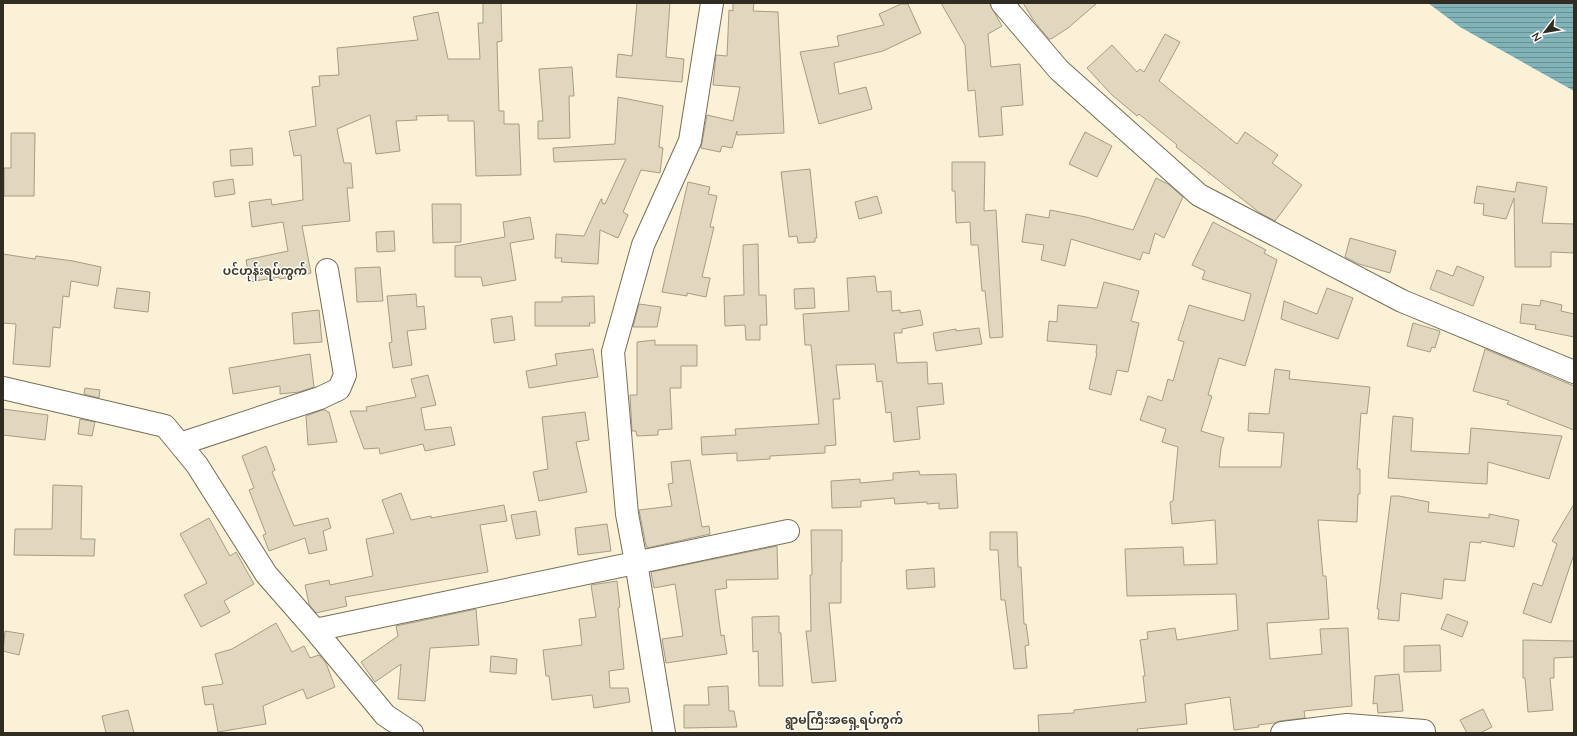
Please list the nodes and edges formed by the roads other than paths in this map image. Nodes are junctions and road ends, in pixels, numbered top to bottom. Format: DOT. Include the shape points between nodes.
graph roads {
  1 [pos="712,3"];
  2 [pos="1002,3"];
  3 [pos="327,270"];
  4 [pos="1574,372"];
  5 [pos="3,388"];
  6 [pos="180,444"];
  7 [pos="788,531"];
  8 [pos="636,562"];
  9 [pos="315,630"];
  10 [pos="384,724"];
  11 [pos="1424,731"];
  12 [pos="412,733"];
  13 [pos="664,733"];
  14 [pos="1282,733"];
  1 -- 8 [label="street" via="690,141 643,245 613,352 626,514"];
  2 -- 4 [label="street" via="1059,70 1199,195 1402,300"];
  3 -- 6 [label="street" via="345,375 339,389 320,398"];
  5 -- 6 [label="street" via="165,426"];
  6 -- 9 [label="street" via="197,465 266,574"];
  7 -- 8 [label="street"];
  8 -- 9 [label="street"];
  8 -- 13 [label="street"];
  9 -- 10 [label="street"];
  10 -- 12 [label="street"];
  11 -- 14 [label="street" via="1347,725"];
}
